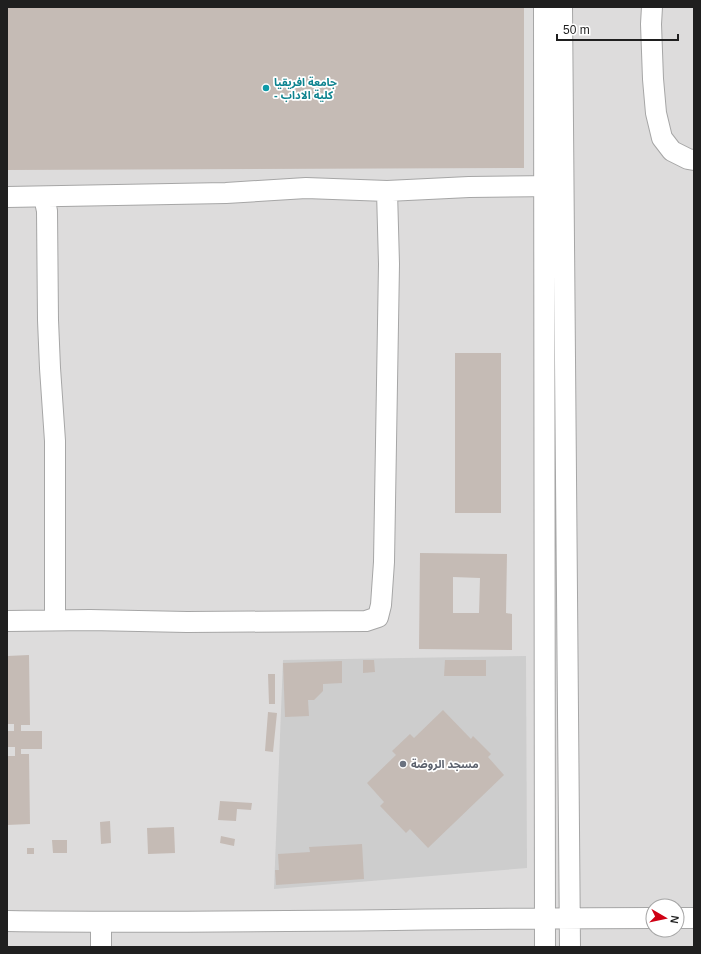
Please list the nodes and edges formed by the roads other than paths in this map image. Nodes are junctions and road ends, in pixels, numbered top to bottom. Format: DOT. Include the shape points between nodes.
graph roads {
  1 [pos="544,7"];
  2 [pos="562,7"];
  3 [pos="652,7"];
  4 [pos="694,160"];
  5 [pos="545,186"];
  6 [pos="564,186"];
  7 [pos="387,191"];
  8 [pos="7,197"];
  9 [pos="44,197"];
  10 [pos="55,620"];
  11 [pos="7,621"];
  12 [pos="545,918"];
  13 [pos="570,918"];
  14 [pos="645,918"];
  15 [pos="7,921"];
  16 [pos="100,922"];
  17 [pos="101,947"];
  18 [pos="545,947"];
  19 [pos="570,947"];
  1 -- 5 [label="street"];
  2 -- 6 [label="street"];
  3 -- 4 [label="street" via="653,79 656,113 662,138 672,151"];
  5 -- 6 [label="street"];
  5 -- 7 [label="street"];
  5 -- 12 [label="street"];
  6 -- 13 [label="street"];
  7 -- 9 [label="street" via="306,188 226,193"];
  7 -- 10 [label="street" via="389,264 384,562 378,617 366,621"];
  8 -- 9 [label="street"];
  9 -- 10 [label="street" via="47,211 48,320 54,440"];
  10 -- 11 [label="street"];
  12 -- 13 [label="street"];
  12 -- 16 [label="street"];
  12 -- 18 [label="street"];
  13 -- 14 [label="street"];
  13 -- 19 [label="street"];
  15 -- 16 [label="street"];
  16 -- 17 [label="street"];
}
